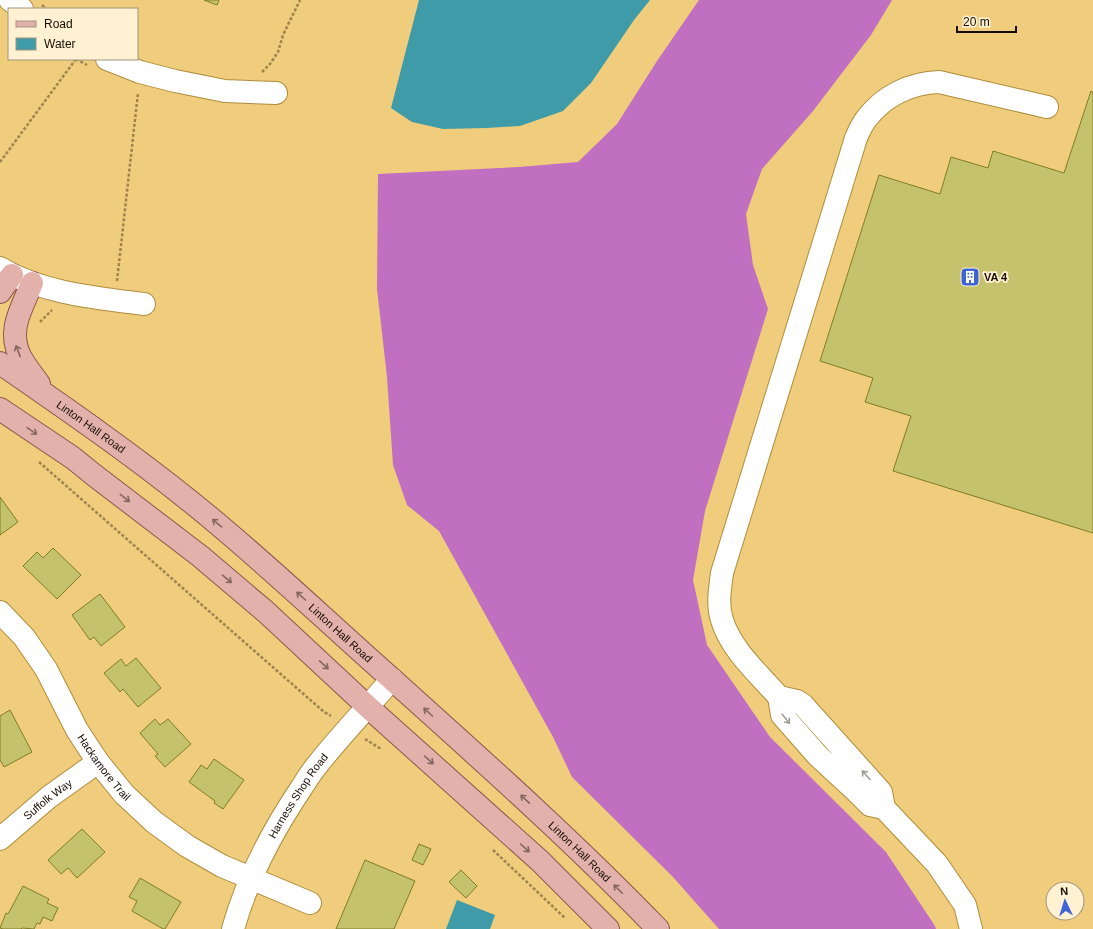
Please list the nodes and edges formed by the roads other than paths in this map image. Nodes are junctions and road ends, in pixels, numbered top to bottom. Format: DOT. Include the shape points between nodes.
graph roads {
  1 [pos="10,0"];
  2 [pos="21,8"];
  3 [pos="110,60"];
  4 [pos="276,93"];
  5 [pos="1047,108"];
  6 [pos="4,278"];
  7 [pos="32,283"];
  8 [pos="144,304"];
  9 [pos="0,363"];
  10 [pos="47,395"];
  11 [pos="0,409"];
  12 [pos="0,612"];
  13 [pos="392,680"];
  14 [pos="368,706"];
  15 [pos="98,762"];
  16 [pos="0,839"];
  17 [pos="251,879"];
  18 [pos="310,904"];
  19 [pos="233,929"];
  20 [pos="608,929"];
  21 [pos="658,929"];
  22 [pos="971,929"];
  1 -- 2 [label="street"];
  3 -- 4 [label="street" via="140,72 225,91"];
  5 -- 22 [label="street" via="931,82 896,93 879,104 866,120 856,138 722,573 719,596 722,619 729,636 741,653 779,697 803,705 881,792 884,808 937,864 965,905"];
  6 -- 7 [label="street"];
  7 -- 8 [label="street" via="106,299"];
  10 -- 7 [label="main road, one-way" via="21,358 14,340 17,320"];
  9 -- 10 [label="main road, Linton Hall Road"];
  13 -- 10 [label="main road, Linton Hall Road, one-way" via="247,548 100,431"];
  11 -- 14 [label="main road, one-way" via="73,458 200,556 266,612"];
  12 -- 15 [label="street, Hackamore Trail" via="24,637 46,669 77,730"];
  13 -- 14 [label="street, Harness Shop Road"];
  21 -- 13 [label="main road, Linton Hall Road, one-way" via="557,829"];
  14 -- 17 [label="street, Harness Shop Road" via="317,765 287,810"];
  14 -- 20 [label="main road, one-way" via="540,861"];
  15 -- 16 [label="street, Suffolk Way" via="49,797"];
  15 -- 17 [label="street, Hackamore Trail" via="124,794 154,822 186,846"];
  17 -- 18 [label="street, Hackamore Trail"];
  17 -- 19 [label="street, Harness Shop Road"];
}
